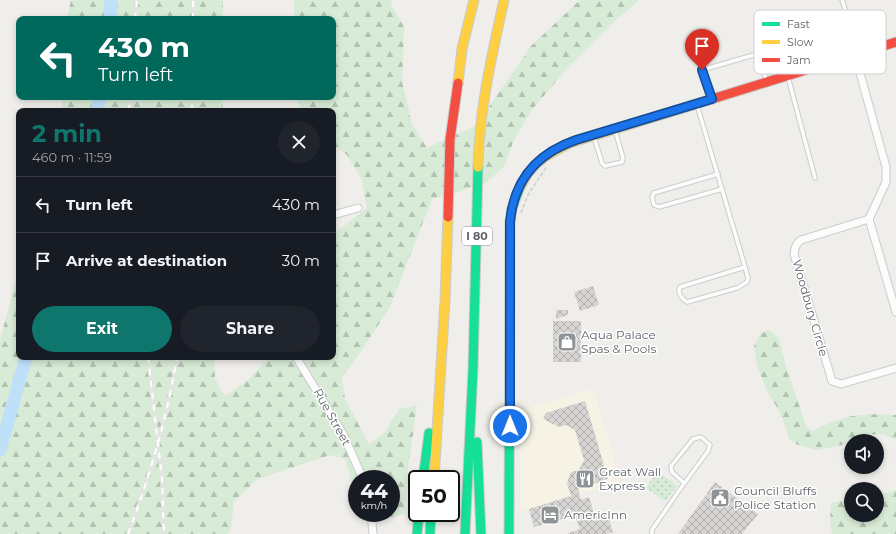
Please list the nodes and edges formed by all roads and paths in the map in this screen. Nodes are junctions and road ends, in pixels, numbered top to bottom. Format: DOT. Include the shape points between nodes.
graph roads {
  1 [pos="474,0"];
  2 [pos="504,0"];
  3 [pos="842,0"];
  4 [pos="845,10"];
  5 [pos="896,42"];
  6 [pos="886,45"];
  7 [pos="754,55"];
  8 [pos="764,74"];
  9 [pos="794,74"];
  10 [pos="860,74"];
  11 [pos="788,76"];
  12 [pos="768,82"];
  13 [pos="712,99"];
  14 [pos="697,104"];
  15 [pos="615,129"];
  16 [pos="593,135"];
  17 [pos="547,166"];
  18 [pos="718,174"];
  19 [pos="816,178"];
  20 [pos="722,189"];
  21 [pos="358,208"];
  22 [pos="336,215"];
  23 [pos="520,215"];
  24 [pos="868,219"];
  25 [pos="745,268"];
  26 [pos="445,301"];
  27 [pos="896,312"];
  28 [pos="298,360"];
  29 [pos="896,368"];
  30 [pos="473,369"];
  31 [pos="359,470"];
  32 [pos="425,470"];
  33 [pos="435,470"];
  34 [pos="684,483"];
  35 [pos="372,522"];
  36 [pos="418,522"];
  37 [pos="431,522"];
  38 [pos="373,534"];
  39 [pos="417,534"];
  40 [pos="430,534"];
  41 [pos="465,534"];
  42 [pos="481,534"];
  43 [pos="509,534"];
  44 [pos="652,534"];
  1 -- 26 [label="main road, I 80" via="462,49 450,139"];
  2 -- 30 [label="main road, I 80" via="486,86 478,149"];
  3 -- 4 [label="lane"];
  5 -- 6 [label="main road"];
  7 -- 13 [label="lane" via="702,70"];
  8 -- 12 [label="lane"];
  9 -- 11 [label="main road"];
  10 -- 24 [label="street" via="886,167 886,182"];
  11 -- 12 [label="main road"];
  11 -- 19 [label="lane"];
  12 -- 13 [label="main road"];
  13 -- 14 [label="main road"];
  14 -- 15 [label="main road"];
  14 -- 18 [label="lane"];
  15 -- 16 [label="main road"];
  15 -- 16 [label="lane" via="622,162 605,166"];
  16 -- 43 [label="main road" via="556,149 536,163 520,185 512,206"];
  17 -- 23 [label="path" via="528,195"];
  18 -- 20 [label="lane"];
  18 -- 20 [label="lane" via="654,193 654,205 659,207"];
  20 -- 25 [label="lane"];
  21 -- 22 [label="street"];
  24 -- 27 [label="street"];
  24 -- 29 [label="street, Woodbury Circle" via="801,240 794,254 832,381 841,384"];
  25 -- 25 [label="lane" via="748,278 743,285 686,302 681,298 680,287"];
  26 -- 32 [label="main road"];
  26 -- 33 [label="main road, I 80"];
  28 -- 31 [label="street, Rue Street" via="343,434"];
  30 -- 41 [label="main road, I 80"];
  30 -- 42 [label="main road"];
  34 -- 34 [label="lane" via="710,445 701,437 693,439 671,466 672,472"];
  34 -- 44 [label="lane" via="652,530"];
  35 -- 38 [label="street"];
  36 -- 39 [label="main road"];
  37 -- 40 [label="main road"];
}
